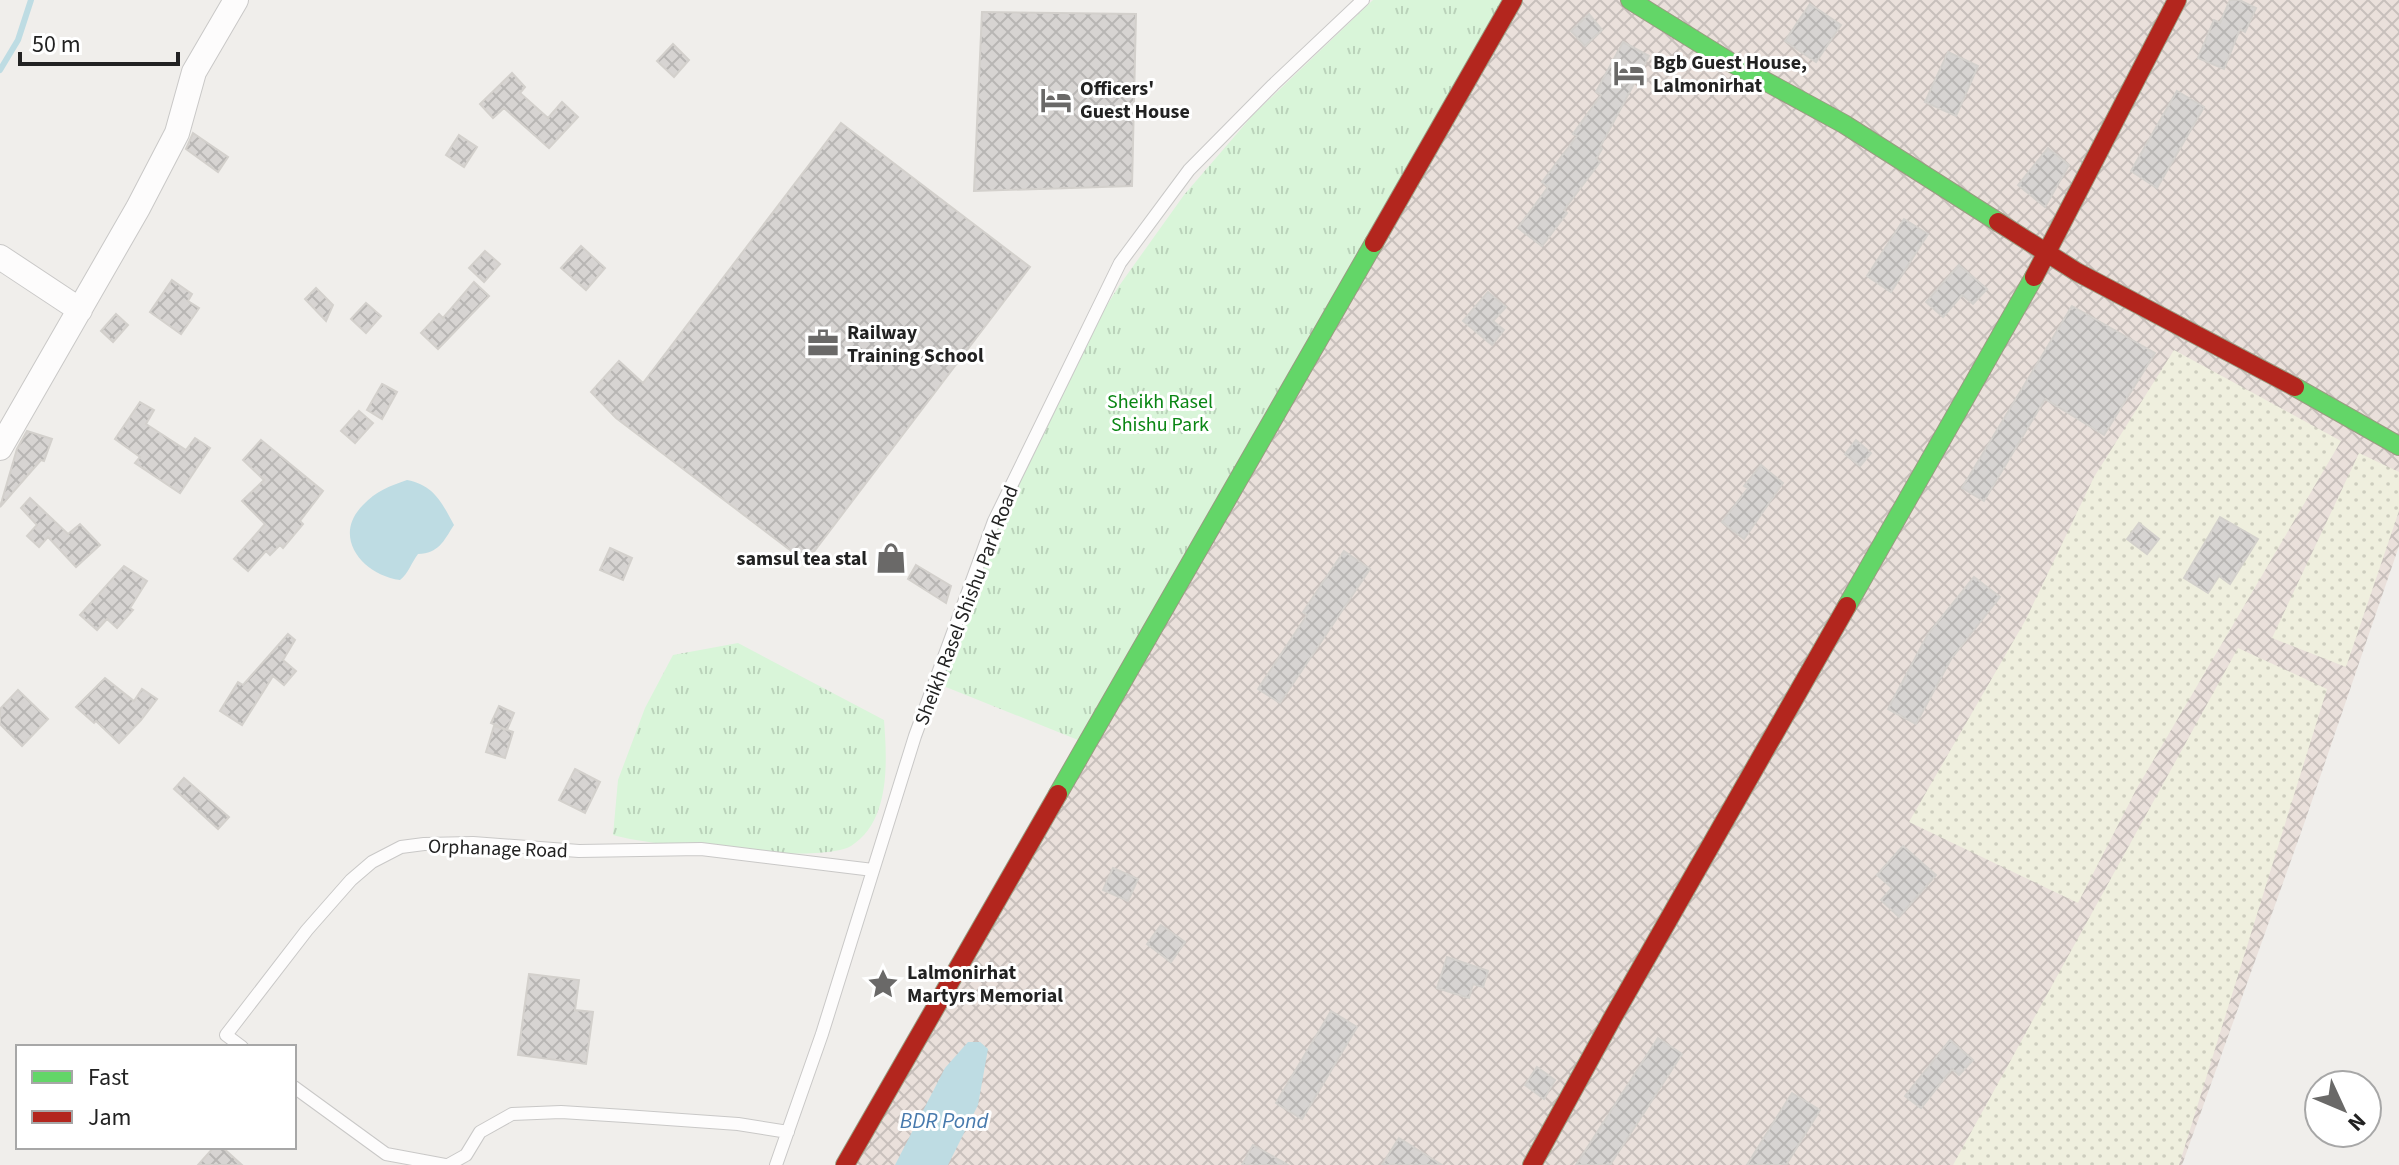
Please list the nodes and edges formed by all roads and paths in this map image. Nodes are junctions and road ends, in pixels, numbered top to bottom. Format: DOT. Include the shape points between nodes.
graph roads {
  1 [pos="236,0"];
  2 [pos="1363,0"];
  3 [pos="1513,0"];
  4 [pos="1630,0"];
  5 [pos="2177,0"];
  6 [pos="2048,252"];
  7 [pos="0,257"];
  8 [pos="80,310"];
  9 [pos="2399,446"];
  10 [pos="0,448"];
  11 [pos="873,870"];
  12 [pos="239,1045"];
  13 [pos="296,1088"];
  14 [pos="788,1132"];
  15 [pos="447,1165"];
  16 [pos="776,1165"];
  17 [pos="845,1165"];
  18 [pos="1532,1165"];
  1 -- 8 [label="street" via="194,72 177,133"];
  2 -- 11 [label="lane, Sheikh Rasel Shishu Park Road" via="1189,170 1120,263 994,521 915,736"];
  3 -- 17 [label="main road"];
  4 -- 6 [label="main road" via="1844,124"];
  5 -- 6 [label="main road"];
  6 -- 9 [label="main road" via="2112,292"];
  6 -- 18 [label="main road"];
  7 -- 8 [label="street"];
  8 -- 10 [label="street"];
  11 -- 12 [label="lane, Orphanage Road" via="701,849 579,851 473,843 401,847 351,880 307,930 226,1035"];
  11 -- 14 [label="lane, Sheikh Rasel Shishu Park Road"];
  13 -- 15 [label="lane" via="386,1154"];
  14 -- 15 [label="lane" via="625,1116 512,1114 480,1132 466,1155"];
  14 -- 16 [label="lane, Sheikh Rasel Shishu Park Road"];
}
